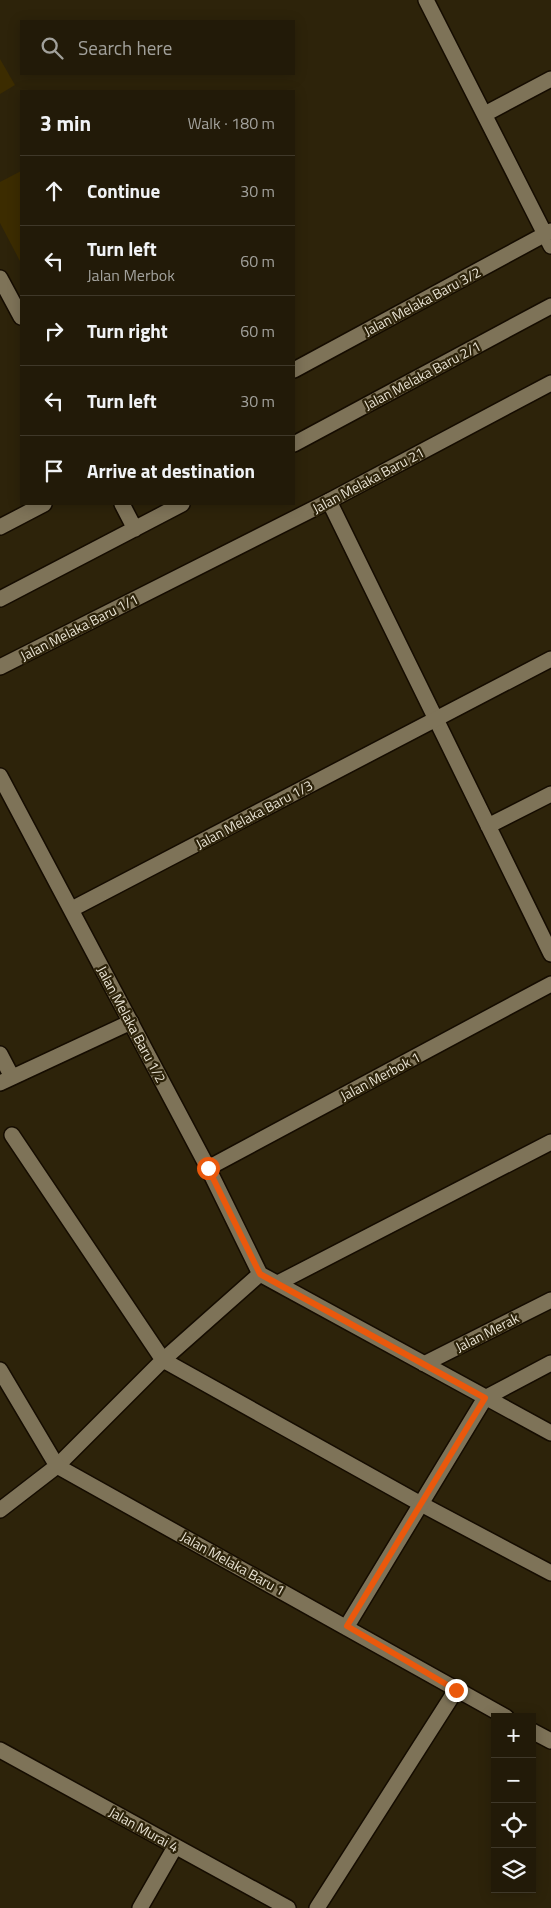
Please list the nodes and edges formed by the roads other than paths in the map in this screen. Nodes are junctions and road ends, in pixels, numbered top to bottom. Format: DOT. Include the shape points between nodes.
graph roads {
  1 [pos="426,0"];
  2 [pos="551,79"];
  3 [pos="485,114"];
  4 [pos="549,237"];
  5 [pos="0,278"];
  6 [pos="551,306"];
  7 [pos="20,315"];
  8 [pos="295,369"];
  9 [pos="551,383"];
  10 [pos="295,443"];
  11 [pos="330,501"];
  12 [pos="42,505"];
  13 [pos="123,505"];
  14 [pos="180,505"];
  15 [pos="0,526"];
  16 [pos="135,529"];
  17 [pos="158,587"];
  18 [pos="0,599"];
  19 [pos="551,659"];
  20 [pos="0,667"];
  21 [pos="436,719"];
  22 [pos="0,776"];
  23 [pos="551,794"];
  24 [pos="488,826"];
  25 [pos="72,909"];
  26 [pos="551,954"];
  27 [pos="551,984"];
  28 [pos="131,1022"];
  29 [pos="0,1054"];
  30 [pos="6,1080"];
  31 [pos="12,1134"];
  32 [pos="551,1142"];
  33 [pos="208,1168"];
  34 [pos="260,1274"];
  35 [pos="278,1283"];
  36 [pos="551,1300"];
  37 [pos="163,1360"];
  38 [pos="551,1363"];
  39 [pos="424,1364"];
  40 [pos="0,1370"];
  41 [pos="485,1398"];
  42 [pos="549,1430"];
  43 [pos="57,1466"];
  44 [pos="421,1504"];
  45 [pos="0,1510"];
  46 [pos="551,1573"];
  47 [pos="347,1626"];
  48 [pos="456,1690"];
  49 [pos="499,1713"];
  50 [pos="536,1733"];
  51 [pos="551,1741"];
  52 [pos="0,1750"];
  53 [pos="175,1847"];
  54 [pos="140,1908"];
  55 [pos="288,1908"];
  56 [pos="317,1908"];
  1 -- 3 [label="street"];
  2 -- 3 [label="street"];
  3 -- 4 [label="street"];
  4 -- 8 [label="street, Jalan Melaka Baru 3/2"];
  5 -- 7 [label="street"];
  6 -- 10 [label="street, Jalan Melaka Baru 2/1"];
  9 -- 11 [label="street, Jalan Melaka Baru 21"];
  11 -- 17 [label="street, Jalan Melaka Baru 21"];
  11 -- 21 [label="street"];
  12 -- 15 [label="street"];
  13 -- 16 [label="street"];
  14 -- 16 [label="street"];
  16 -- 18 [label="street"];
  17 -- 20 [label="street, Jalan Melaka Baru 1/1"];
  19 -- 21 [label="street, Jalan Melaka Baru 1/3"];
  21 -- 24 [label="street"];
  21 -- 25 [label="street, Jalan Melaka Baru 1/3"];
  22 -- 25 [label="street, Jalan Melaka Baru 1/2"];
  23 -- 24 [label="street"];
  24 -- 26 [label="street"];
  25 -- 28 [label="street, Jalan Melaka Baru 1/2"];
  27 -- 33 [label="street, Jalan Merbok 1"];
  28 -- 30 [label="street"];
  28 -- 33 [label="street, Jalan Melaka Baru 1/2"];
  29 -- 30 [label="street"];
  31 -- 37 [label="street"];
  32 -- 35 [label="street"];
  33 -- 34 [label="street, Jalan Melaka Baru 1/2"];
  34 -- 35 [label="street"];
  34 -- 37 [label="street"];
  35 -- 39 [label="street"];
  36 -- 39 [label="street, Jalan Merak"];
  37 -- 43 [label="street"];
  37 -- 44 [label="street"];
  38 -- 41 [label="street"];
  39 -- 41 [label="street"];
  40 -- 43 [label="street"];
  41 -- 42 [label="street"];
  41 -- 44 [label="street"];
  43 -- 45 [label="street"];
  43 -- 47 [label="street, Jalan Melaka Baru 1"];
  44 -- 46 [label="street"];
  44 -- 47 [label="street"];
  47 -- 48 [label="street, Jalan Melaka Baru 1"];
  48 -- 49 [label="street, Jalan Melaka Baru 1"];
  48 -- 56 [label="street"];
  50 -- 51 [label="street"];
  52 -- 53 [label="street, Jalan Murai 4"];
  53 -- 54 [label="street"];
  53 -- 55 [label="street, Jalan Murai 4"];
}
